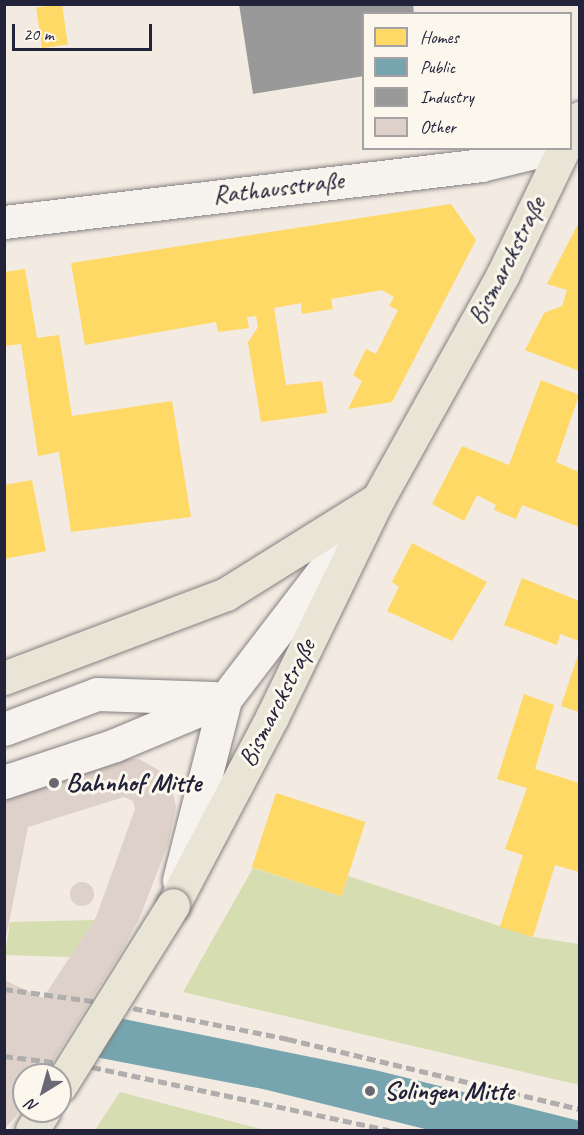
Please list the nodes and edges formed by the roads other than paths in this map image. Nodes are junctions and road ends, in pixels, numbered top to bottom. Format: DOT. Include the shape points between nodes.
graph roads {
  1 [pos="579,118"];
  2 [pos="572,132"];
  3 [pos="543,150"];
  4 [pos="563,150"];
  5 [pos="4,222"];
  6 [pos="378,499"];
  7 [pos="4,678"];
  8 [pos="225,699"];
  9 [pos="4,729"];
  10 [pos="4,782"];
  11 [pos="173,905"];
  12 [pos="72,1067"];
  1 -- 2 [label="main road"];
  3 -- 5 [label="street, Rathausstraße" via="481,165"];
  4 -- 6 [label="main road, Bismarckstraße" via="503,274"];
  6 -- 7 [label="main road, Bismarckstraße" via="226,594"];
  6 -- 8 [label="street"];
  6 -- 11 [label="main road, Bismarckstraße" via="272,717"];
  8 -- 9 [label="street" via="98,694"];
  8 -- 10 [label="street" via="115,745"];
  8 -- 11 [label="street, Bismarckstraße"];
  11 -- 12 [label="main road, Bismarckstraße, bridge"];
}
